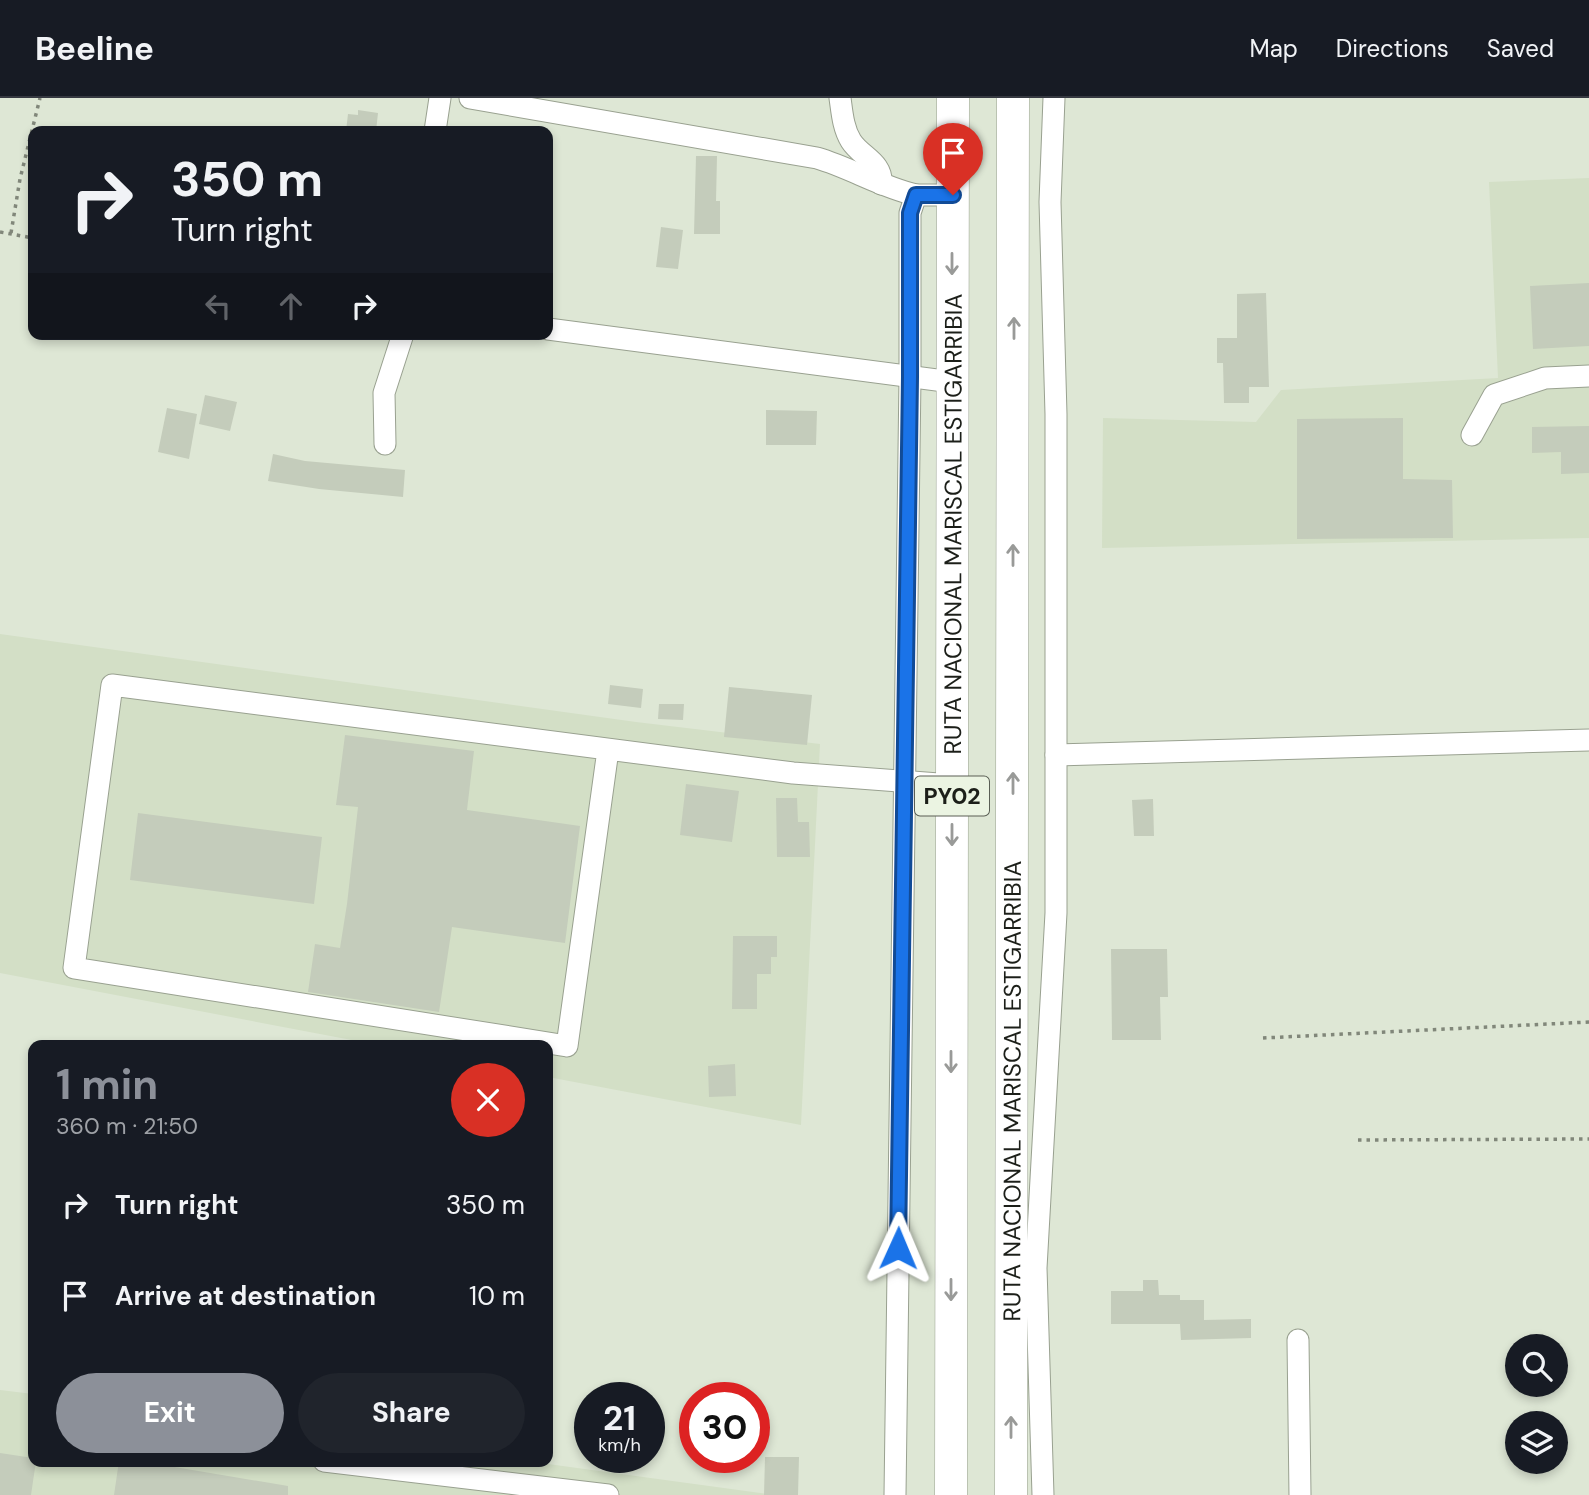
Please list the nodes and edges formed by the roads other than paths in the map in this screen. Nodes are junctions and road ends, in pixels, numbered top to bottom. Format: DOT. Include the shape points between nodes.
graph roads {
  1 [pos="440,98"];
  2 [pos="470,98"];
  3 [pos="840,98"];
  4 [pos="953,98"];
  5 [pos="1013,98"];
  6 [pos="1054,98"];
  7 [pos="436,126"];
  8 [pos="881,184"];
  9 [pos="916,195"];
  10 [pos="953,195"];
  11 [pos="553,330"];
  12 [pos="401,340"];
  13 [pos="1589,376"];
  14 [pos="910,377"];
  15 [pos="952,383"];
  16 [pos="1472,435"];
  17 [pos="385,444"];
  18 [pos="1589,740"];
  19 [pos="608,750"];
  20 [pos="1056,755"];
  21 [pos="904,781"];
  22 [pos="952,785"];
  23 [pos="529,1040"];
  24 [pos="553,1044"];
  25 [pos="1297,1340"];
  26 [pos="374,1467"];
  27 [pos="608,1495"];
  28 [pos="895,1495"];
  29 [pos="951,1495"];
  30 [pos="1011,1495"];
  31 [pos="1043,1495"];
  32 [pos="1300,1495"];
  1 -- 7 [label="street"];
  2 -- 8 [label="street" via="817,158"];
  3 -- 8 [label="street" via="849,138 877,166"];
  4 -- 10 [label="highway, RUTA NACIONAL MARISCAL ESTIGARRIBIA / PY02"];
  30 -- 5 [label="highway, RUTA NACIONAL MARISCAL ESTIGARRIBIA / PY02, one-way"];
  6 -- 20 [label="street" via="1050,202 1056,414"];
  8 -- 9 [label="street"];
  9 -- 10 [label="street"];
  9 -- 14 [label="street" via="910,213"];
  10 -- 15 [label="highway, RUTA NACIONAL MARISCAL ESTIGARRIBIA / PY02, one-way"];
  11 -- 14 [label="street"];
  12 -- 17 [label="street" via="384,393"];
  13 -- 16 [label="street" via="1545,378 1494,395"];
  14 -- 15 [label="street"];
  14 -- 21 [label="street"];
  15 -- 22 [label="highway, RUTA NACIONAL MARISCAL ESTIGARRIBIA / PY02"];
  18 -- 20 [label="street"];
  19 -- 21 [label="street" via="793,773"];
  19 -- 23 [label="street" via="112,685 74,968"];
  19 -- 24 [label="street" via="567,1046"];
  20 -- 31 [label="street" via="1056,913 1036,1268"];
  21 -- 22 [label="street"];
  21 -- 28 [label="street"];
  22 -- 29 [label="highway, RUTA NACIONAL MARISCAL ESTIGARRIBIA / PY02, one-way"];
  25 -- 32 [label="street"];
  26 -- 27 [label="street"];
}
